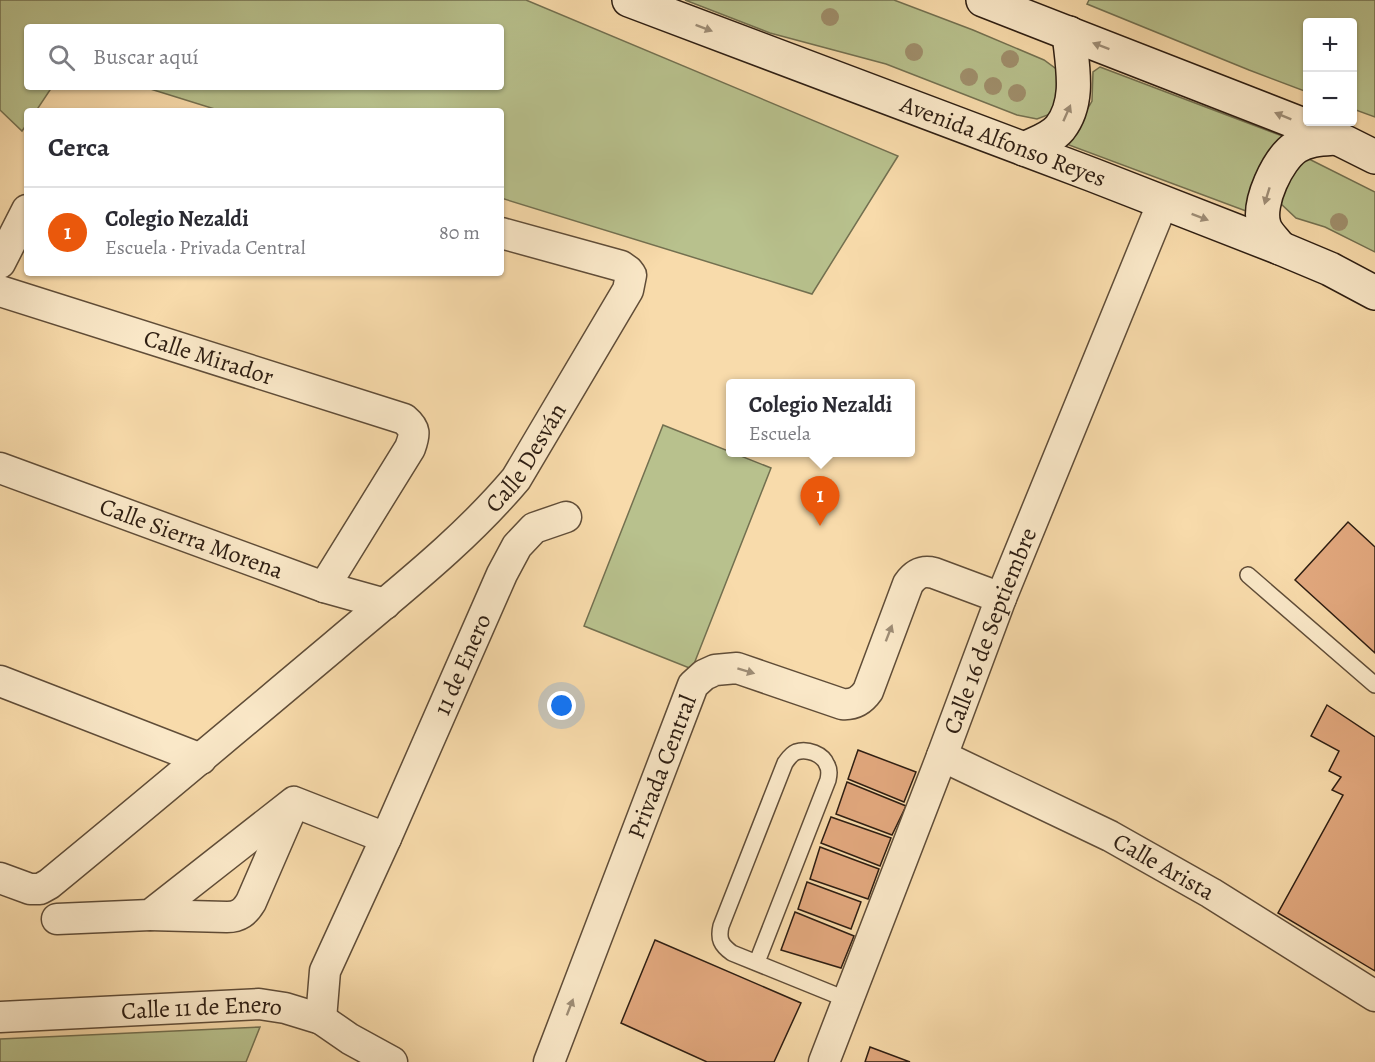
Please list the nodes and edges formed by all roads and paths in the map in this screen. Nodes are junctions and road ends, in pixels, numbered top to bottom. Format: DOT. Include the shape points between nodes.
graph roads {
  1 [pos="629,0"];
  2 [pos="983,0"];
  3 [pos="1069,33"];
  4 [pos="1336,138"];
  5 [pos="1024,149"];
  6 [pos="1375,157"];
  7 [pos="1163,202"];
  8 [pos="24,216"];
  9 [pos="504,234"];
  10 [pos="1280,248"];
  11 [pos="0,263"];
  12 [pos="0,291"];
  13 [pos="1375,293"];
  14 [pos="0,468"];
  15 [pos="566,517"];
  16 [pos="1248,575"];
  17 [pos="324,587"];
  18 [pos="1001,598"];
  19 [pos="385,604"];
  20 [pos="0,681"];
  21 [pos="1375,685"];
  22 [pos="942,756"];
  23 [pos="201,759"];
  24 [pos="294,802"];
  25 [pos="386,838"];
  26 [pos="0,878"];
  27 [pos="150,915"];
  28 [pos="57,919"];
  29 [pos="757,962"];
  30 [pos="1375,996"];
  31 [pos="848,1000"];
  32 [pos="0,1017"];
  33 [pos="321,1019"];
  34 [pos="346,1050"];
  35 [pos="392,1062"];
  36 [pos="549,1062"];
  37 [pos="824,1062"];
  1 -- 5 [label="main road, Avenida Alfonso Reyes, one-way"];
  2 -- 3 [label="main road"];
  4 -- 3 [label="main road, one-way"];
  5 -- 3 [label="main road, one-way" via="1047,139 1067,116 1075,82"];
  4 -- 6 [label="main road"];
  4 -- 10 [label="main road, one-way" via="1298,146 1273,177 1264,203 1264,226"];
  5 -- 7 [label="main road, Avenida Alfonso Reyes"];
  7 -- 10 [label="main road, Avenida Alfonso Reyes, one-way"];
  7 -- 18 [label="street, Calle 16 de Septiembre"];
  8 -- 11 [label="street"];
  9 -- 19 [label="street, Calle Desván" via="621,266 631,275 628,290 516,479 456,542"];
  10 -- 13 [label="main road, Avenida Alfonso Reyes"];
  12 -- 17 [label="street, Calle Mirador" via="404,419 411,425 414,439 410,448"];
  14 -- 17 [label="street, Calle Sierra Morena"];
  15 -- 25 [label="street, 11 de Enero" via="534,528 517,546"];
  16 -- 21 [label="lane"];
  17 -- 19 [label="street, Calle Sierra Morena"];
  18 -- 22 [label="street, Calle 16 de Septiembre"];
  36 -- 18 [label="street, Privada Central, one-way" via="693,685 715,670 737,668 850,705 864,698 908,584 919,573 934,573"];
  19 -- 23 [label="street, Calle Desván"];
  20 -- 23 [label="street"];
  22 -- 30 [label="street, Calle Arista" via="1110,836 1211,893"];
  22 -- 31 [label="street, Calle 16 de Septiembre"];
  23 -- 26 [label="street, Calle Desván" via="50,884 30,890"];
  24 -- 25 [label="street"];
  24 -- 27 [label="street"];
  24 -- 27 [label="street" via="251,902 242,913 236,917"];
  25 -- 33 [label="street, 11 de Enero" via="325,971"];
  27 -- 28 [label="street"];
  29 -- 29 [label="lane" via="725,948 719,934 785,763 796,752 805,751 828,765 828,780"];
  29 -- 31 [label="lane"];
  31 -- 37 [label="street, Calle 16 de Septiembre"];
  32 -- 33 [label="street, Calle 11 de Enero" via="259,1004"];
  33 -- 34 [label="street, Calle 11 de Enero"];
  34 -- 35 [label="street, Calle 11 de Enero"];
}
